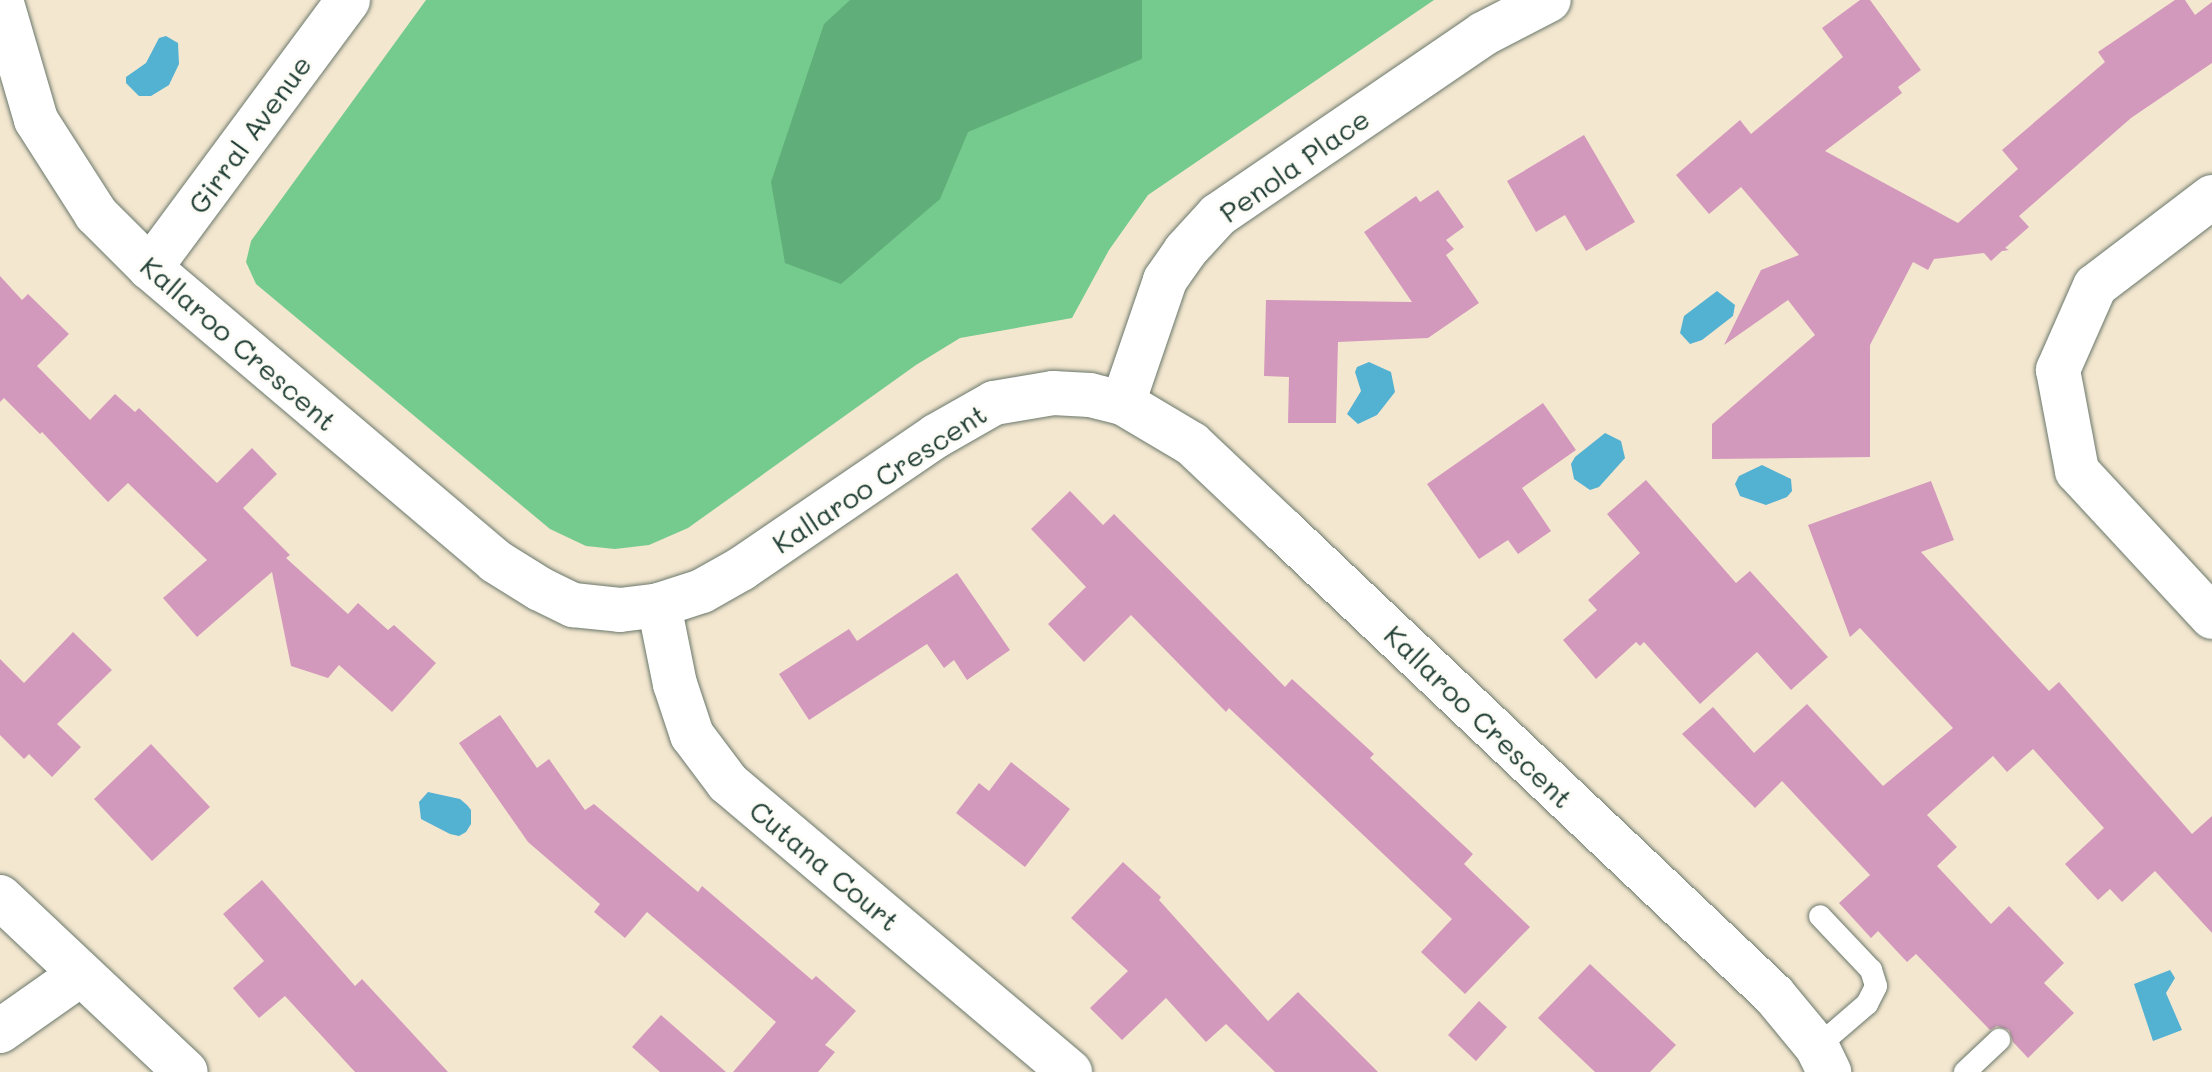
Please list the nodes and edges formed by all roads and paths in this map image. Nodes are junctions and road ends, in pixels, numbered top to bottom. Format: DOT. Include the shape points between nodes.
graph roads {
  1 [pos="1,0"];
  2 [pos="348,0"];
  3 [pos="1549,0"];
  4 [pos="2212,197"];
  5 [pos="150,268"];
  6 [pos="1123,403"];
  7 [pos="659,605"];
  8 [pos="2212,617"];
  9 [pos="0,897"];
  10 [pos="1820,916"];
  11 [pos="81,974"];
  12 [pos="0,1031"];
  13 [pos="1999,1040"];
  14 [pos="1823,1060"];
  15 [pos="186,1072"];
  16 [pos="1070,1072"];
  17 [pos="1965,1072"];
  1 -- 5 [label="street, Kallaroo Crescent" via="36,120 96,214"];
  2 -- 5 [label="street, Girral Avenue"];
  3 -- 6 [label="street, Penola Place" via="1483,34 1218,215 1165,280"];
  4 -- 8 [label="street" via="2095,286 2058,370 2077,471"];
  5 -- 7 [label="street, Kallaroo Crescent" via="495,561 573,605 620,610"];
  6 -- 7 [label="street, Kallaroo Crescent" via="1053,393 994,403 936,436 741,569 702,591"];
  6 -- 14 [label="street, Kallaroo Crescent" via="1192,444 1774,995"];
  7 -- 16 [label="street, Cutana Court" via="692,735 728,783"];
  9 -- 11 [label="street"];
  10 -- 14 [label="lane" via="1871,970 1876,986"];
  11 -- 12 [label="street"];
  11 -- 15 [label="street"];
  13 -- 17 [label="lane"];
}
